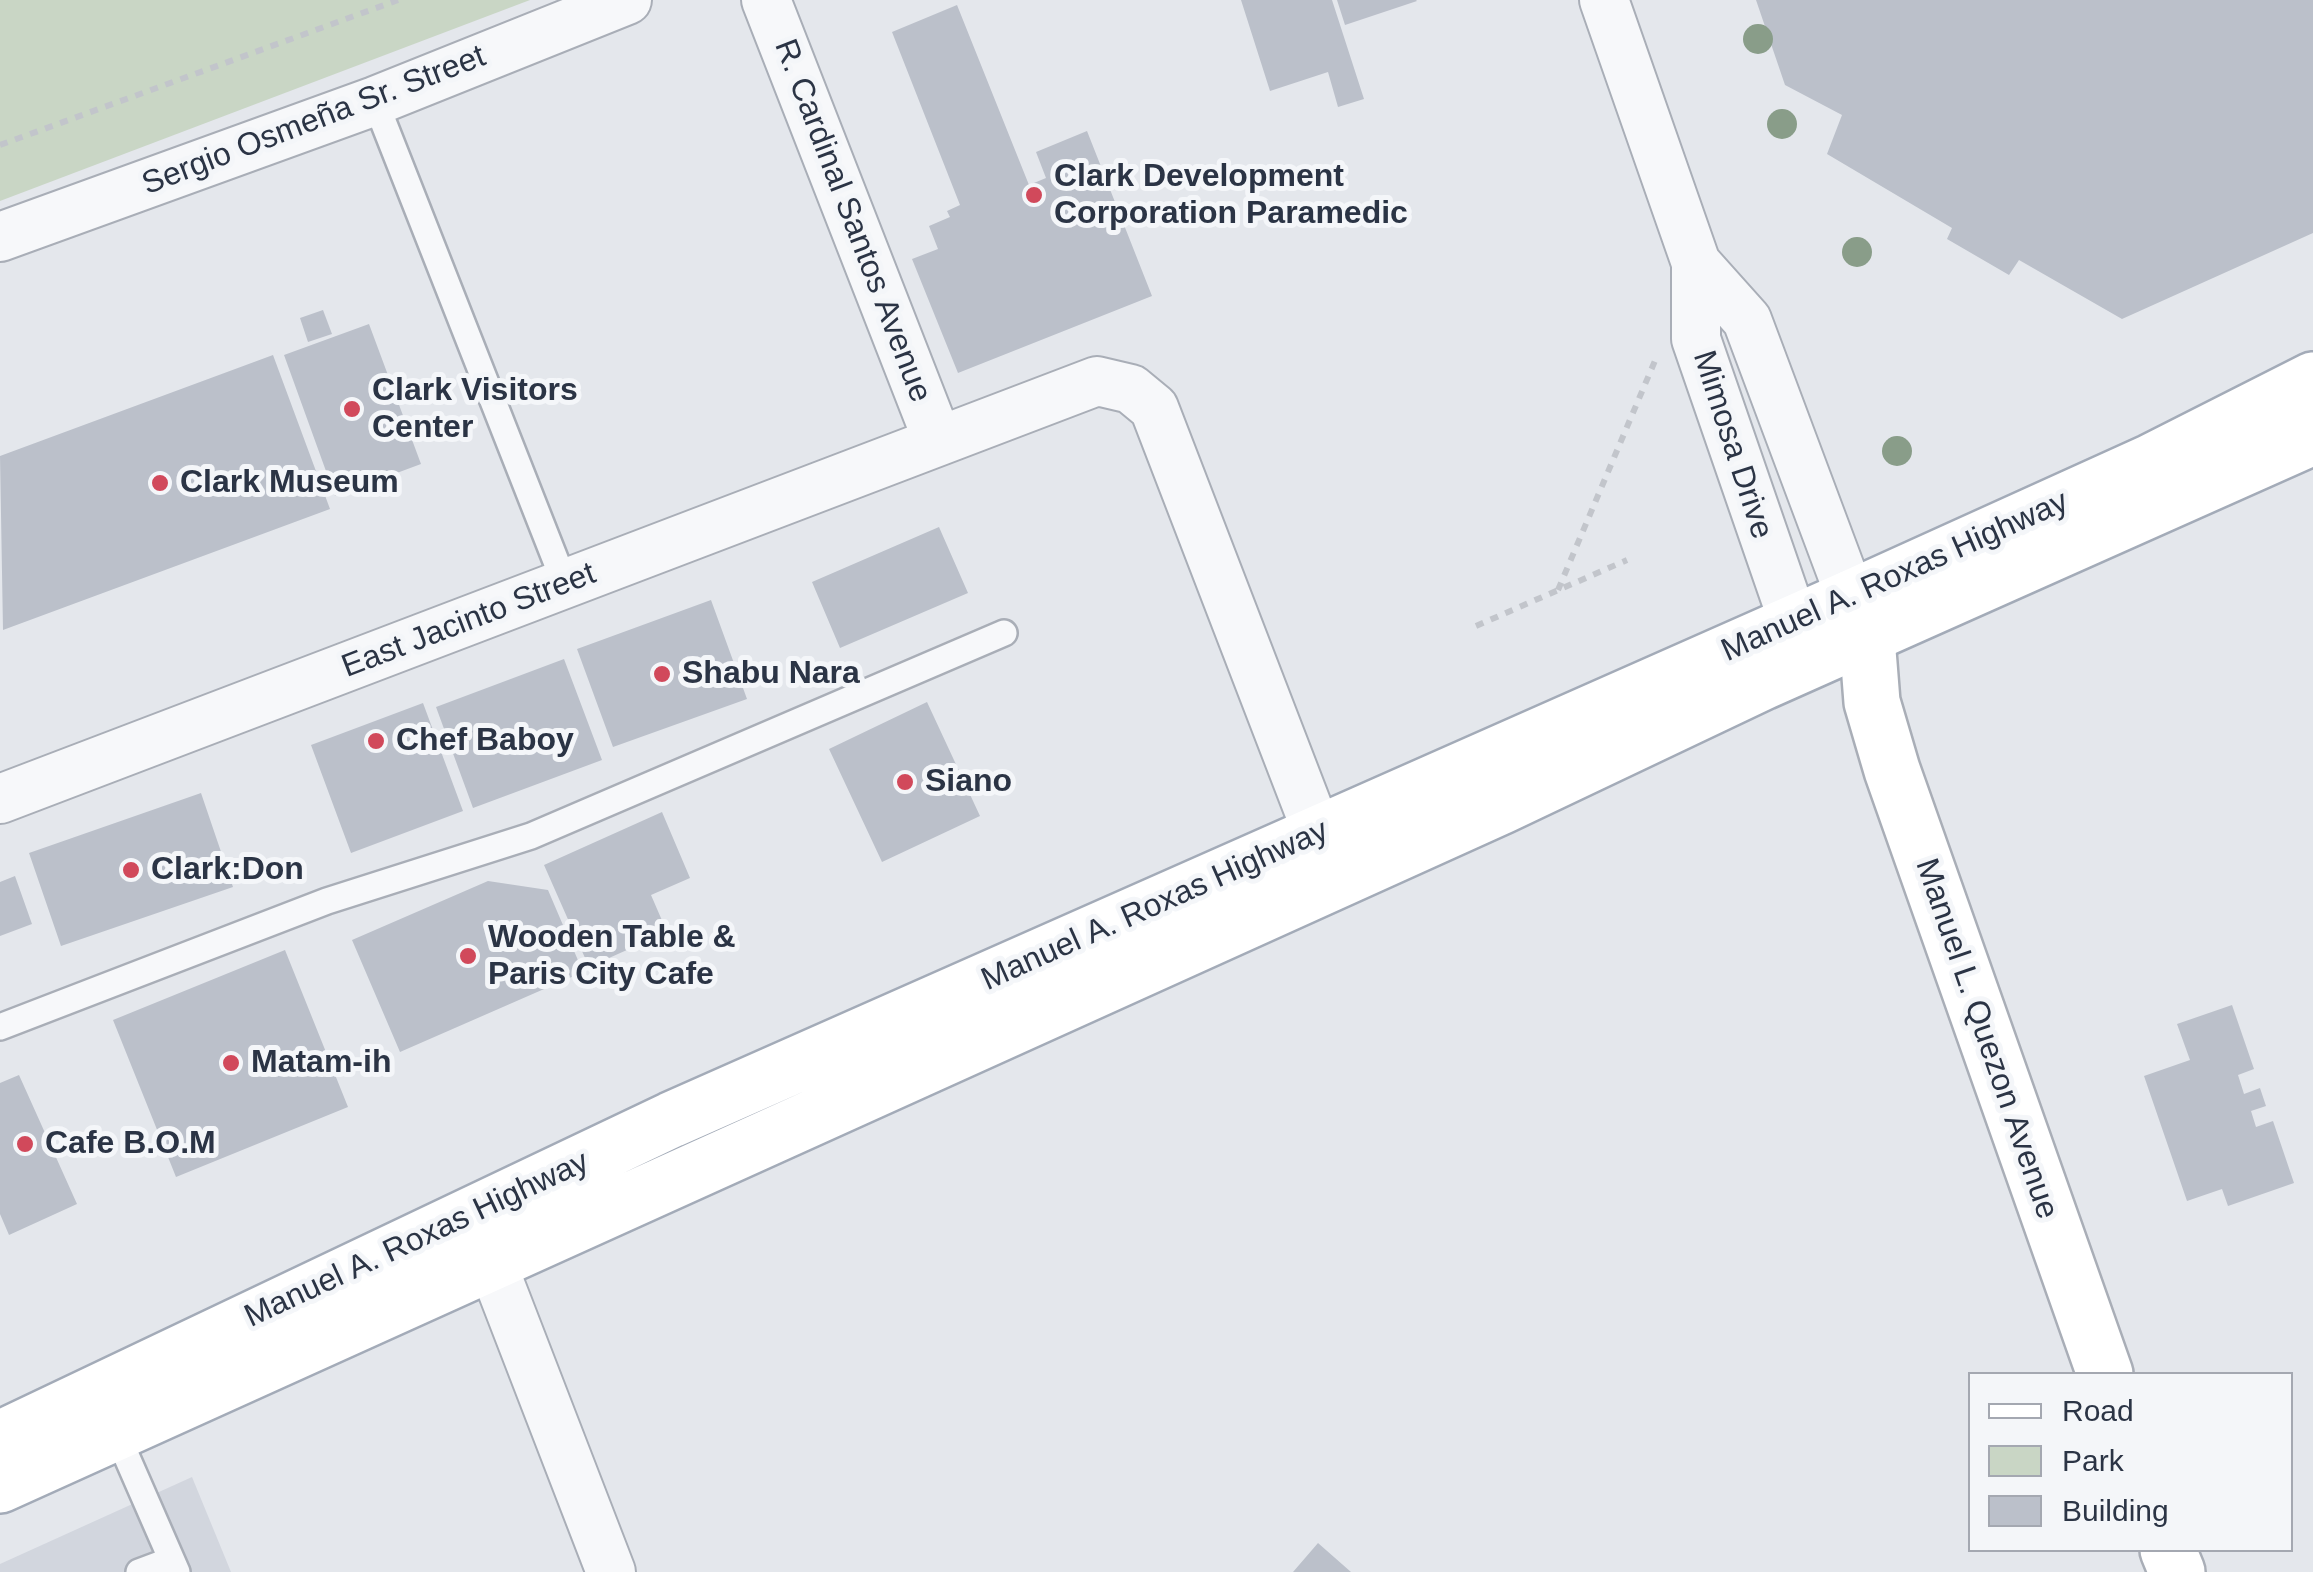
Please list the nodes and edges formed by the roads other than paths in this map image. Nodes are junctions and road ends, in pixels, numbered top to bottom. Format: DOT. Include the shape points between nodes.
graph roads {
  1 [pos="627,0"];
  2 [pos="766,0"];
  3 [pos="1604,0"];
  4 [pos="375,100"];
  5 [pos="0,237"];
  6 [pos="1696,263"];
  7 [pos="2313,380"];
  8 [pos="2313,437"];
  9 [pos="938,441"];
  10 [pos="565,584"];
  11 [pos="1859,618"];
  12 [pos="1004,632"];
  13 [pos="1802,643"];
  14 [pos="1872,702"];
  15 [pos="0,800"];
  16 [pos="1327,857"];
  17 [pos="0,1027"];
  18 [pos="482,1237"];
  19 [pos="2104,1372"];
  20 [pos="108,1413"];
  21 [pos="0,1439"];
  22 [pos="0,1485"];
  23 [pos="174,1566"];
  24 [pos="139,1572"];
  25 [pos="611,1572"];
  1 -- 4 [label="street, Sergio Osmeña Sr. Street"];
  2 -- 9 [label="street, R. Cardinal Santos Avenue"];
  3 -- 6 [label="street, Mimosa Drive"];
  4 -- 5 [label="street, Sergio Osmeña Sr. Street"];
  4 -- 10 [label="lane"];
  6 -- 11 [label="street, Mimosa Drive" via="1746,320"];
  6 -- 13 [label="street, Mimosa Drive" via="1696,339"];
  7 -- 11 [label="main road, Manuel A. Roxas Highway"];
  8 -- 11 [label="main road, Manuel A. Roxas Highway"];
  9 -- 10 [label="street, East Jacinto Street"];
  9 -- 16 [label="street, East Jacinto Street" via="1098,382 1131,389 1154,408"];
  10 -- 15 [label="street, East Jacinto Street"];
  11 -- 13 [label="main road, Manuel A. Roxas Highway"];
  11 -- 14 [label="main road, Manuel L. Quezon Avenue"];
  12 -- 17 [label="lane" via="531,836 327,901"];
  13 -- 14 [label="main road"];
  13 -- 16 [label="main road, Manuel A. Roxas Highway"];
  14 -- 19 [label="main road, Manuel L. Quezon Avenue"];
  16 -- 18 [label="main road, Manuel A. Roxas Highway"];
  18 -- 20 [label="main road, Manuel A. Roxas Highway"];
  18 -- 25 [label="street"];
  20 -- 21 [label="main road, Manuel A. Roxas Highway"];
  20 -- 22 [label="main road, Manuel A. Roxas Highway"];
  20 -- 23 [label="lane"];
  23 -- 24 [label="lane"];
}
